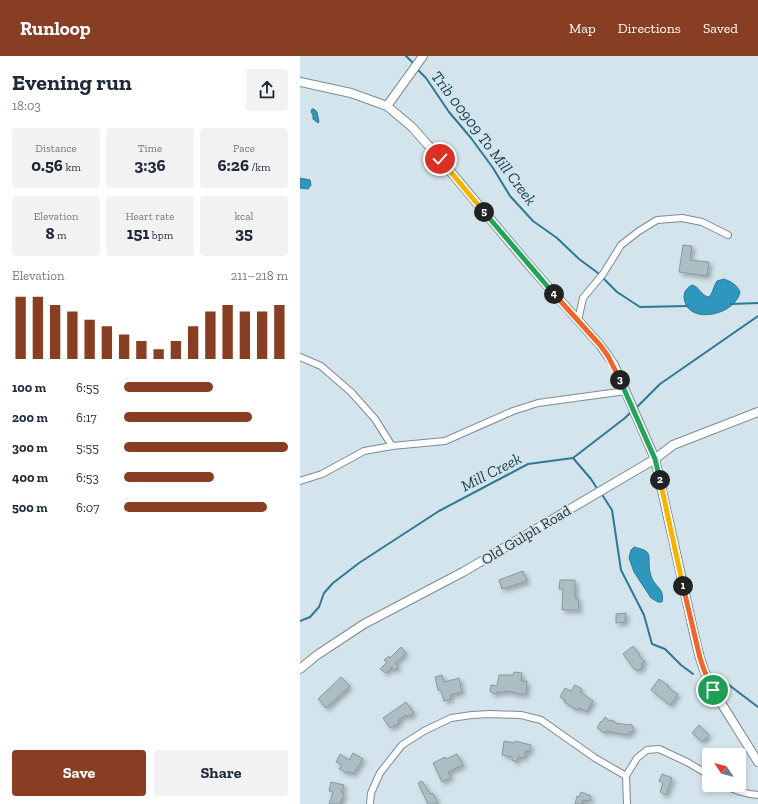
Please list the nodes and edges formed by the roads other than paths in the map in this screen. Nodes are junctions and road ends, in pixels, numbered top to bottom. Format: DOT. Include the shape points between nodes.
graph roads {
  1 [pos="421,58"];
  2 [pos="300,82"];
  3 [pos="387,106"];
  4 [pos="728,235"];
  5 [pos="578,322"];
  6 [pos="300,357"];
  7 [pos="626,390"];
  8 [pos="758,412"];
  9 [pos="392,446"];
  10 [pos="655,459"];
  11 [pos="300,481"];
  12 [pos="300,670"];
  13 [pos="758,762"];
  14 [pos="702,771"];
  15 [pos="626,776"];
  16 [pos="744,792"];
  17 [pos="758,796"];
  18 [pos="370,804"];
  19 [pos="627,804"];
  1 -- 3 [label="street"];
  2 -- 3 [label="street" via="351,93"];
  3 -- 5 [label="street" via="421,137"];
  4 -- 5 [label="street" via="702,222 682,218 658,220 639,231 621,245 603,274 583,298"];
  5 -- 7 [label="street" via="608,356"];
  6 -- 9 [label="street" via="321,366 351,392 375,419"];
  7 -- 9 [label="street" via="538,403 513,411 445,441"];
  7 -- 10 [label="street"];
  8 -- 10 [label="street, Old Gulph Road" via="673,445"];
  9 -- 11 [label="street" via="364,451 322,474"];
  10 -- 12 [label="street, Old Gulph Road" via="463,572 364,624 317,655"];
  10 -- 13 [label="street" via="704,670 713,690"];
  14 -- 15 [label="street" via="659,749 647,750 637,758"];
  15 -- 18 [label="street" via="541,720 521,715 472,715 450,718 424,730 402,745 380,773 371,793"];
  15 -- 19 [label="street"];
  16 -- 17 [label="street"];
}
